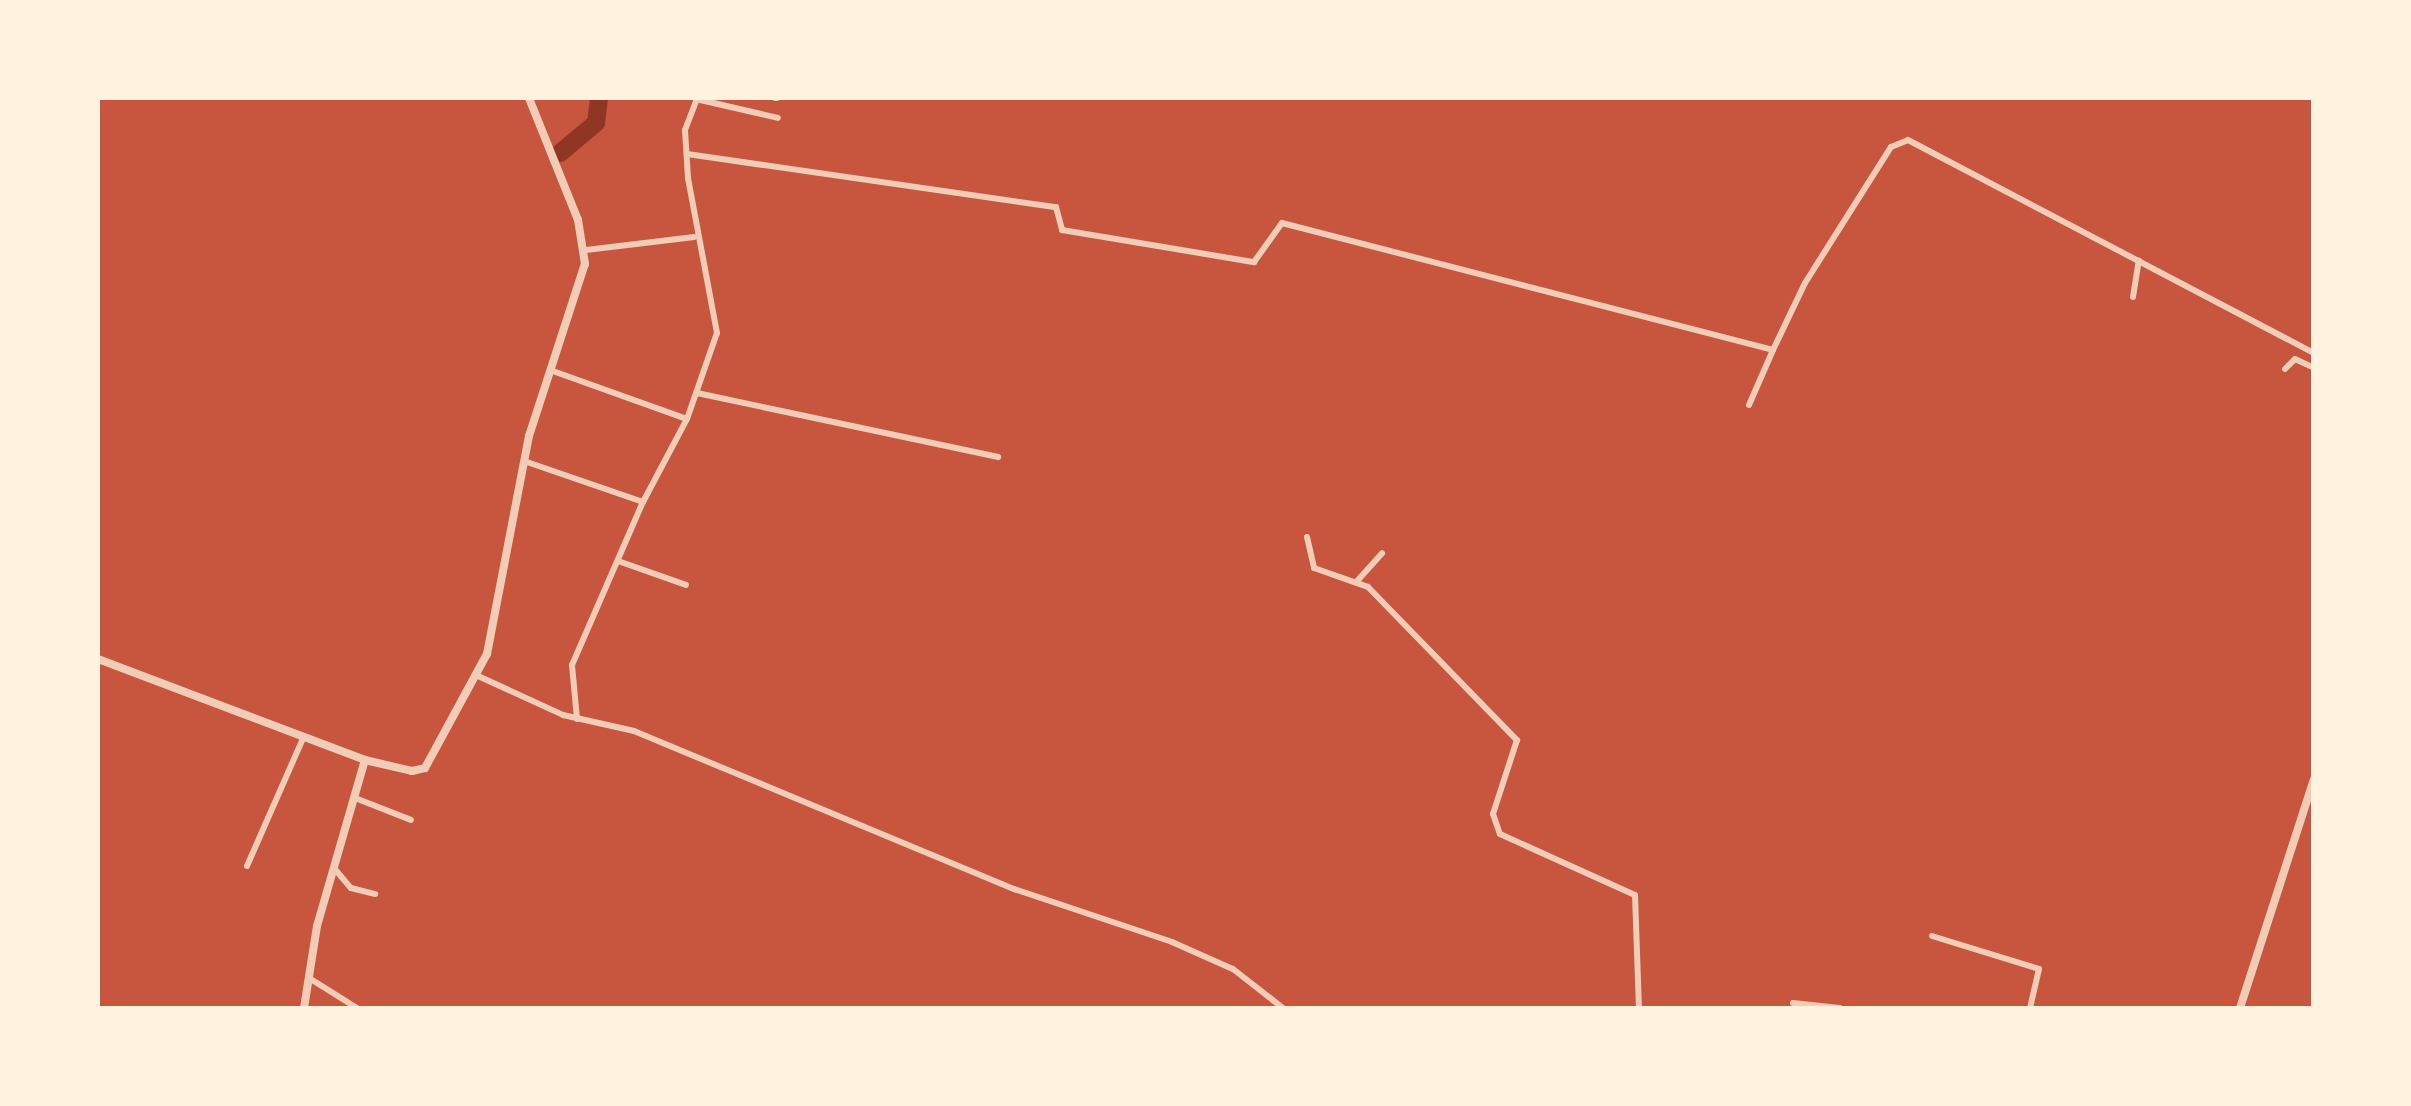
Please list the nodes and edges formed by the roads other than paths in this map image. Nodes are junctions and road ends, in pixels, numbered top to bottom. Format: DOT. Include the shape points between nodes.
graph roads {
  1 [pos="529,98"];
  2 [pos="697,98"];
  3 [pos="778,118"];
  4 [pos="686,154"];
  5 [pos="694,237"];
  6 [pos="586,250"];
  7 [pos="2139,260"];
  8 [pos="2133,296"];
  9 [pos="1773,350"];
  10 [pos="2314,353"];
  11 [pos="2285,368"];
  12 [pos="2314,368"];
  13 [pos="550,370"];
  14 [pos="698,392"];
  15 [pos="1750,405"];
  16 [pos="687,419"];
  17 [pos="998,457"];
  18 [pos="524,461"];
  19 [pos="642,502"];
  20 [pos="1308,537"];
  21 [pos="1382,553"];
  22 [pos="618,561"];
  23 [pos="1358,580"];
  24 [pos="686,585"];
  25 [pos="98,660"];
  26 [pos="478,676"];
  27 [pos="577,719"];
  28 [pos="304,735"];
  29 [pos="366,760"];
  30 [pos="2314,779"];
  31 [pos="355,798"];
  32 [pos="411,820"];
  33 [pos="248,866"];
  34 [pos="334,868"];
  35 [pos="375,894"];
  36 [pos="1932,936"];
  37 [pos="308,978"];
  38 [pos="1793,1003"];
  39 [pos="304,1008"];
  40 [pos="357,1008"];
  41 [pos="1283,1008"];
  42 [pos="1639,1008"];
  43 [pos="1840,1008"];
  44 [pos="2030,1008"];
  45 [pos="2240,1008"];
  1 -- 6 [label="street"];
  2 -- 3 [label="street"];
  2 -- 4 [label="street" via="685,130"];
  4 -- 5 [label="street"];
  4 -- 9 [label="street" via="1056,207 1062,230 1254,262 1282,223"];
  5 -- 6 [label="street"];
  5 -- 14 [label="street" via="717,320"];
  6 -- 13 [label="street"];
  7 -- 8 [label="street"];
  7 -- 9 [label="street" via="1953,158 1916,141 1898,141 1805,282"];
  7 -- 10 [label="street"];
  9 -- 15 [label="street"];
  11 -- 12 [label="street" via="2295,359"];
  13 -- 16 [label="street"];
  13 -- 18 [label="street"];
  14 -- 16 [label="street"];
  14 -- 17 [label="street"];
  16 -- 19 [label="street"];
  18 -- 19 [label="street"];
  18 -- 26 [label="street"];
  19 -- 22 [label="street"];
  20 -- 23 [label="street" via="1314,568"];
  21 -- 23 [label="street"];
  22 -- 24 [label="street"];
  22 -- 27 [label="street" via="570,673"];
  23 -- 42 [label="street" via="1517,740 1493,814 1500,834 1635,895"];
  25 -- 28 [label="street"];
  26 -- 27 [label="street"];
  26 -- 29 [label="street" via="426,768"];
  27 -- 41 [label="street" via="634,732 1014,889 1172,942 1233,968"];
  28 -- 29 [label="street"];
  28 -- 33 [label="street"];
  29 -- 31 [label="street"];
  30 -- 45 [label="street"];
  31 -- 32 [label="street"];
  31 -- 34 [label="street"];
  34 -- 35 [label="street" via="346,884"];
  34 -- 37 [label="street"];
  36 -- 44 [label="street" via="2038,969"];
  37 -- 39 [label="street"];
  37 -- 40 [label="street"];
  38 -- 43 [label="street"];
}
